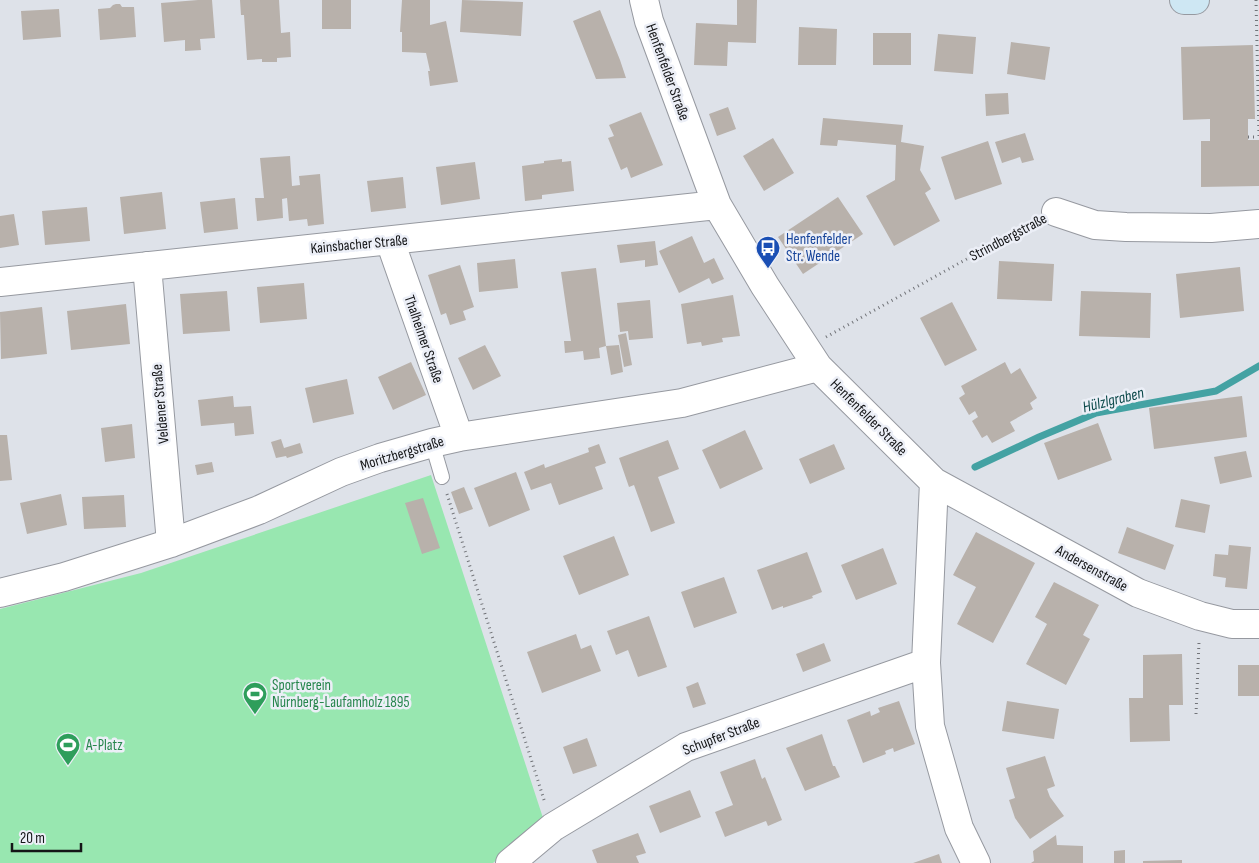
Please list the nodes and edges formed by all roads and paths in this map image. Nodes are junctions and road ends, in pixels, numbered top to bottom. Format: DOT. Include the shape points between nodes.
graph roads {
  1 [pos="644,0"];
  2 [pos="1184,0"];
  3 [pos="1194,0"];
  4 [pos="1256,0"];
  5 [pos="1258,123"];
  6 [pos="1248,137"];
  7 [pos="1259,137"];
  8 [pos="718,205"];
  9 [pos="1056,212"];
  10 [pos="1259,224"];
  11 [pos="390,241"];
  12 [pos="147,266"];
  13 [pos="0,282"];
  14 [pos="812,357"];
  15 [pos="459,437"];
  16 [pos="432,443"];
  17 [pos="442,477"];
  18 [pos="934,482"];
  19 [pos="172,543"];
  20 [pos="0,592"];
  21 [pos="1200,616"];
  22 [pos="1259,624"];
  23 [pos="926,663"];
  24 [pos="1196,714"];
  25 [pos="553,827"];
  26 [pos="510,863"];
  27 [pos="976,863"];
  1 -- 8 [label="street, Henfenfelder Straße"];
  2 -- 3 [label="main road"];
  4 -- 5 [label="path"];
  5 -- 7 [label="path"];
  6 -- 7 [label="path"];
  8 -- 11 [label="street, Kainsbacher Straße"];
  8 -- 14 [label="street, Henfenfelder Straße" via="765,286"];
  9 -- 10 [label="street, Strindbergstraße" via="1096,225 1126,227 1211,228"];
  9 -- 14 [label="path, Strindbergstraße" via="1028,230 992,245"];
  11 -- 12 [label="street, Kainsbacher Straße"];
  11 -- 15 [label="street, Thalheimer Straße"];
  12 -- 13 [label="street, Kainsbacher Straße"];
  12 -- 19 [label="street, Veldener Straße"];
  14 -- 15 [label="street, Moritzbergstraße" via="682,403"];
  14 -- 18 [label="street, Henfenfelder Straße"];
  15 -- 16 [label="street, Moritzbergstraße"];
  16 -- 17 [label="lane"];
  16 -- 19 [label="street, Moritzbergstraße" via="341,472 260,510"];
  17 -- 25 [label="path"];
  18 -- 21 [label="street, Andersenstraße" via="1138,593"];
  18 -- 23 [label="street"];
  19 -- 20 [label="street, Moritzbergstraße" via="64,577"];
  21 -- 22 [label="street, Andersenstraße" via="1232,624"];
  21 -- 24 [label="path"];
  23 -- 25 [label="street, Schupfer Straße" via="686,747"];
  23 -- 27 [label="street" via="930,726 959,828"];
  25 -- 26 [label="street, Schupfer Straße"];
}
